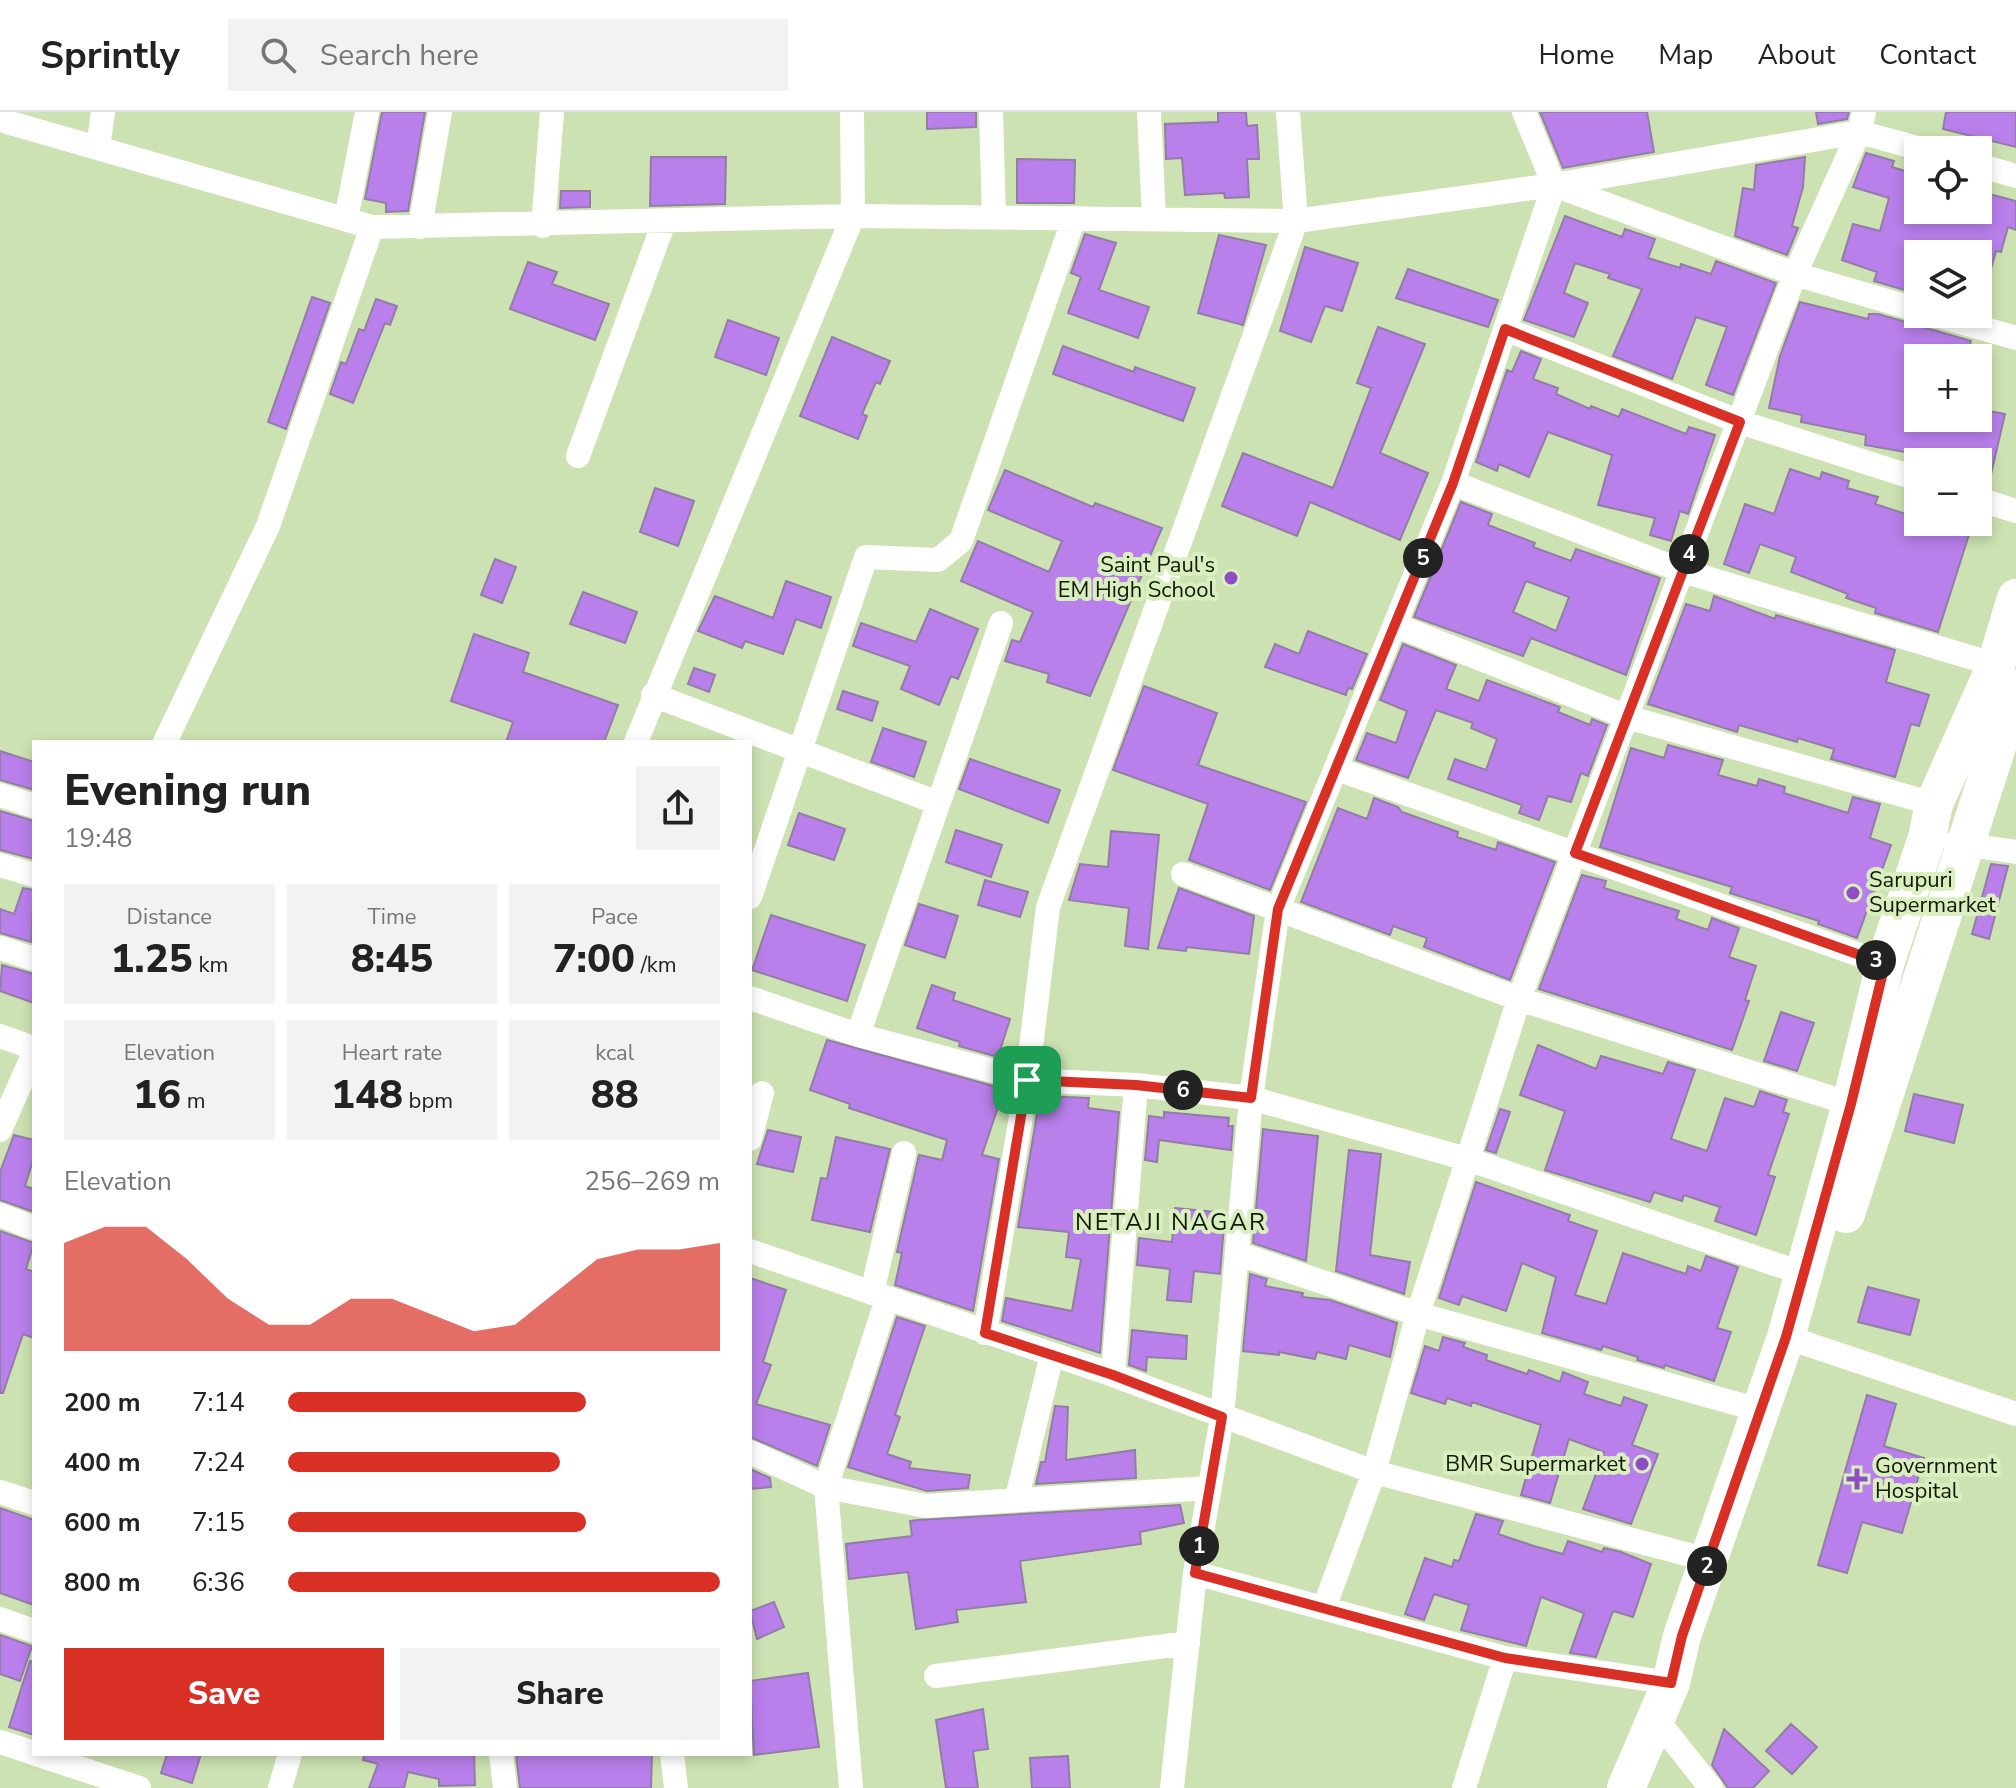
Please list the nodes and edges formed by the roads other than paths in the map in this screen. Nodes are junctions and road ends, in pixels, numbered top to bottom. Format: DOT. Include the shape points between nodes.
graph roads {
  1 [pos="103,112"];
  2 [pos="367,112"];
  3 [pos="440,112"];
  4 [pos="552,112"];
  5 [pos="852,112"];
  6 [pos="991,112"];
  7 [pos="1149,112"];
  8 [pos="1288,112"];
  9 [pos="1524,112"];
  10 [pos="0,120"];
  11 [pos="1862,122"];
  12 [pos="1904,141"];
  13 [pos="98,148"];
  14 [pos="1992,169"];
  15 [pos="2016,176"];
  16 [pos="1554,185"];
  17 [pos="853,216"];
  18 [pos="994,217"];
  19 [pos="1074,218"];
  20 [pos="346,219"];
  21 [pos="1154,219"];
  22 [pos="1296,221"];
  23 [pos="664,222"];
  24 [pos="543,226"];
  25 [pos="372,227"];
  26 [pos="420,227"];
  27 [pos="1795,274"];
  28 [pos="1904,306"];
  29 [pos="1981,328"];
  30 [pos="1505,329"];
  31 [pos="2016,338"];
  32 [pos="1740,422"];
  33 [pos="578,456"];
  34 [pos="1904,475"];
  35 [pos="1453,483"];
  36 [pos="1992,503"];
  37 [pos="2016,511"];
  38 [pos="1683,571"];
  39 [pos="2016,598"];
  40 [pos="1001,623"];
  41 [pos="1395,625"];
  42 [pos="2006,676"];
  43 [pos="653,695"];
  44 [pos="1627,717"];
  45 [pos="166,740"];
  46 [pos="637,740"];
  47 [pos="798,750"];
  48 [pos="1337,769"];
  49 [pos="0,795"];
  50 [pos="938,803"];
  51 [pos="32,805"];
  52 [pos="1931,821"];
  53 [pos="1965,844"];
  54 [pos="2016,852"];
  55 [pos="1575,853"];
  56 [pos="0,865"];
  57 [pos="32,874"];
  58 [pos="1183,874"];
  59 [pos="752,891"];
  60 [pos="1278,909"];
  61 [pos="0,948"];
  62 [pos="32,958"];
  63 [pos="1885,964"];
  64 [pos="752,999"];
  65 [pos="1519,999"];
  66 [pos="858,1035"];
  67 [pos="0,1036"];
  68 [pos="32,1049"];
  69 [pos="32,1054"];
  70 [pos="1027,1080"];
  71 [pos="1136,1085"];
  72 [pos="762,1093"];
  73 [pos="1251,1098"];
  74 [pos="1851,1104"];
  75 [pos="1,1122"];
  76 [pos="752,1131"];
  77 [pos="904,1153"];
  78 [pos="1467,1159"];
  79 [pos="0,1215"];
  80 [pos="32,1227"];
  81 [pos="752,1252"];
  82 [pos="1239,1254"];
  83 [pos="1804,1274"];
  84 [pos="880,1296"];
  85 [pos="1418,1314"];
  86 [pos="985,1333"];
  87 [pos="1795,1340"];
  88 [pos="1052,1355"];
  89 [pos="1113,1375"];
  90 [pos="1759,1410"];
  91 [pos="2016,1414"];
  92 [pos="1222,1417"];
  93 [pos="752,1453"];
  94 [pos="1374,1472"];
  95 [pos="826,1487"];
  96 [pos="1209,1488"];
  97 [pos="0,1492"];
  98 [pos="1017,1497"];
  99 [pos="32,1502"];
  100 [pos="1709,1560"];
  101 [pos="1195,1573"];
  102 [pos="1324,1608"];
  103 [pos="0,1619"];
  104 [pos="32,1630"];
  105 [pos="1188,1643"];
  106 [pos="1505,1658"];
  107 [pos="936,1676"];
  108 [pos="1671,1683"];
  109 [pos="1665,1730"];
  110 [pos="0,1742"];
  111 [pos="32,1753"];
  112 [pos="41,1756"];
  113 [pos="289,1756"];
  114 [pos="501,1756"];
  115 [pos="672,1756"];
  116 [pos="139,1788"];
  117 [pos="280,1788"];
  118 [pos="505,1788"];
  119 [pos="676,1788"];
  120 [pos="851,1788"];
  121 [pos="1172,1788"];
  122 [pos="1464,1788"];
  123 [pos="1626,1788"];
  124 [pos="1655,1788"];
  125 [pos="1711,1788"];
  1 -- 13 [label="street"];
  2 -- 20 [label="street"];
  3 -- 26 [label="street"];
  4 -- 24 [label="street"];
  5 -- 17 [label="street"];
  6 -- 18 [label="street"];
  7 -- 21 [label="street"];
  8 -- 22 [label="street"];
  9 -- 16 [label="street"];
  10 -- 13 [label="street"];
  11 -- 12 [label="street"];
  11 -- 16 [label="street"];
  11 -- 27 [label="street"];
  13 -- 20 [label="street"];
  14 -- 15 [label="street"];
  16 -- 22 [label="street"];
  16 -- 27 [label="street"];
  16 -- 30 [label="street"];
  17 -- 18 [label="street"];
  17 -- 23 [label="street"];
  17 -- 43 [label="street"];
  18 -- 19 [label="street"];
  19 -- 21 [label="street"];
  19 -- 47 [label="street" via="961,541 938,560 866,557"];
  20 -- 25 [label="street"];
  21 -- 22 [label="street"];
  22 -- 70 [label="street" via="1048,907"];
  23 -- 24 [label="street"];
  23 -- 33 [label="street"];
  24 -- 26 [label="street"];
  25 -- 26 [label="street"];
  25 -- 45 [label="street" via="268,526"];
  27 -- 28 [label="street"];
  27 -- 32 [label="street"];
  29 -- 31 [label="street"];
  30 -- 32 [label="street"];
  30 -- 35 [label="street"];
  32 -- 34 [label="street"];
  32 -- 38 [label="street"];
  35 -- 38 [label="street"];
  35 -- 41 [label="street"];
  36 -- 37 [label="street"];
  38 -- 42 [label="street"];
  38 -- 44 [label="street"];
  39 -- 42 [label="main road"];
  40 -- 50 [label="street"];
  41 -- 44 [label="street"];
  41 -- 48 [label="street"];
  42 -- 52 [label="main road"];
  42 -- 53 [label="main road"];
  43 -- 46 [label="street"];
  43 -- 47 [label="street"];
  44 -- 52 [label="street"];
  44 -- 55 [label="street"];
  47 -- 50 [label="street"];
  47 -- 59 [label="street"];
  48 -- 55 [label="street"];
  48 -- 60 [label="street"];
  49 -- 51 [label="street"];
  50 -- 66 [label="street"];
  52 -- 53 [label="street"];
  52 -- 63 [label="main road"];
  53 -- 54 [label="street"];
  53 -- 87 [label="main road"];
  55 -- 63 [label="street"];
  55 -- 65 [label="street"];
  56 -- 57 [label="street"];
  58 -- 60 [label="street"];
  60 -- 65 [label="street"];
  60 -- 73 [label="street"];
  61 -- 62 [label="street"];
  63 -- 74 [label="main road"];
  64 -- 66 [label="street"];
  65 -- 74 [label="street"];
  65 -- 78 [label="street"];
  66 -- 70 [label="street"];
  67 -- 68 [label="street"];
  69 -- 75 [label="street"];
  70 -- 71 [label="street"];
  70 -- 86 [label="street"];
  71 -- 73 [label="street"];
  71 -- 89 [label="street"];
  72 -- 76 [label="street"];
  73 -- 78 [label="street"];
  73 -- 82 [label="street"];
  74 -- 83 [label="main road"];
  77 -- 84 [label="street"];
  78 -- 83 [label="street"];
  78 -- 85 [label="street"];
  79 -- 80 [label="street"];
  81 -- 84 [label="street"];
  82 -- 85 [label="street"];
  82 -- 92 [label="street"];
  83 -- 87 [label="main road"];
  84 -- 86 [label="street"];
  84 -- 95 [label="street"];
  85 -- 90 [label="street"];
  85 -- 94 [label="street"];
  86 -- 88 [label="street"];
  87 -- 90 [label="main road"];
  87 -- 91 [label="street"];
  87 -- 109 [label="main road"];
  88 -- 89 [label="street"];
  88 -- 98 [label="street"];
  89 -- 92 [label="street"];
  90 -- 100 [label="main road"];
  92 -- 94 [label="street"];
  92 -- 96 [label="street"];
  93 -- 95 [label="street"];
  94 -- 100 [label="street"];
  94 -- 102 [label="street"];
  95 -- 98 [label="street" via="926,1506"];
  95 -- 120 [label="street"];
  96 -- 98 [label="street"];
  96 -- 101 [label="street"];
  97 -- 99 [label="street"];
  100 -- 108 [label="main road"];
  101 -- 102 [label="street"];
  101 -- 105 [label="street"];
  102 -- 106 [label="street"];
  103 -- 104 [label="street"];
  105 -- 107 [label="street"];
  105 -- 121 [label="street"];
  106 -- 108 [label="street"];
  106 -- 122 [label="street"];
  108 -- 109 [label="main road"];
  109 -- 123 [label="main road"];
  109 -- 124 [label="main road"];
  109 -- 125 [label="street"];
  110 -- 111 [label="street"];
  112 -- 116 [label="street"];
  113 -- 117 [label="street"];
  114 -- 118 [label="street"];
  115 -- 119 [label="street"];
}
